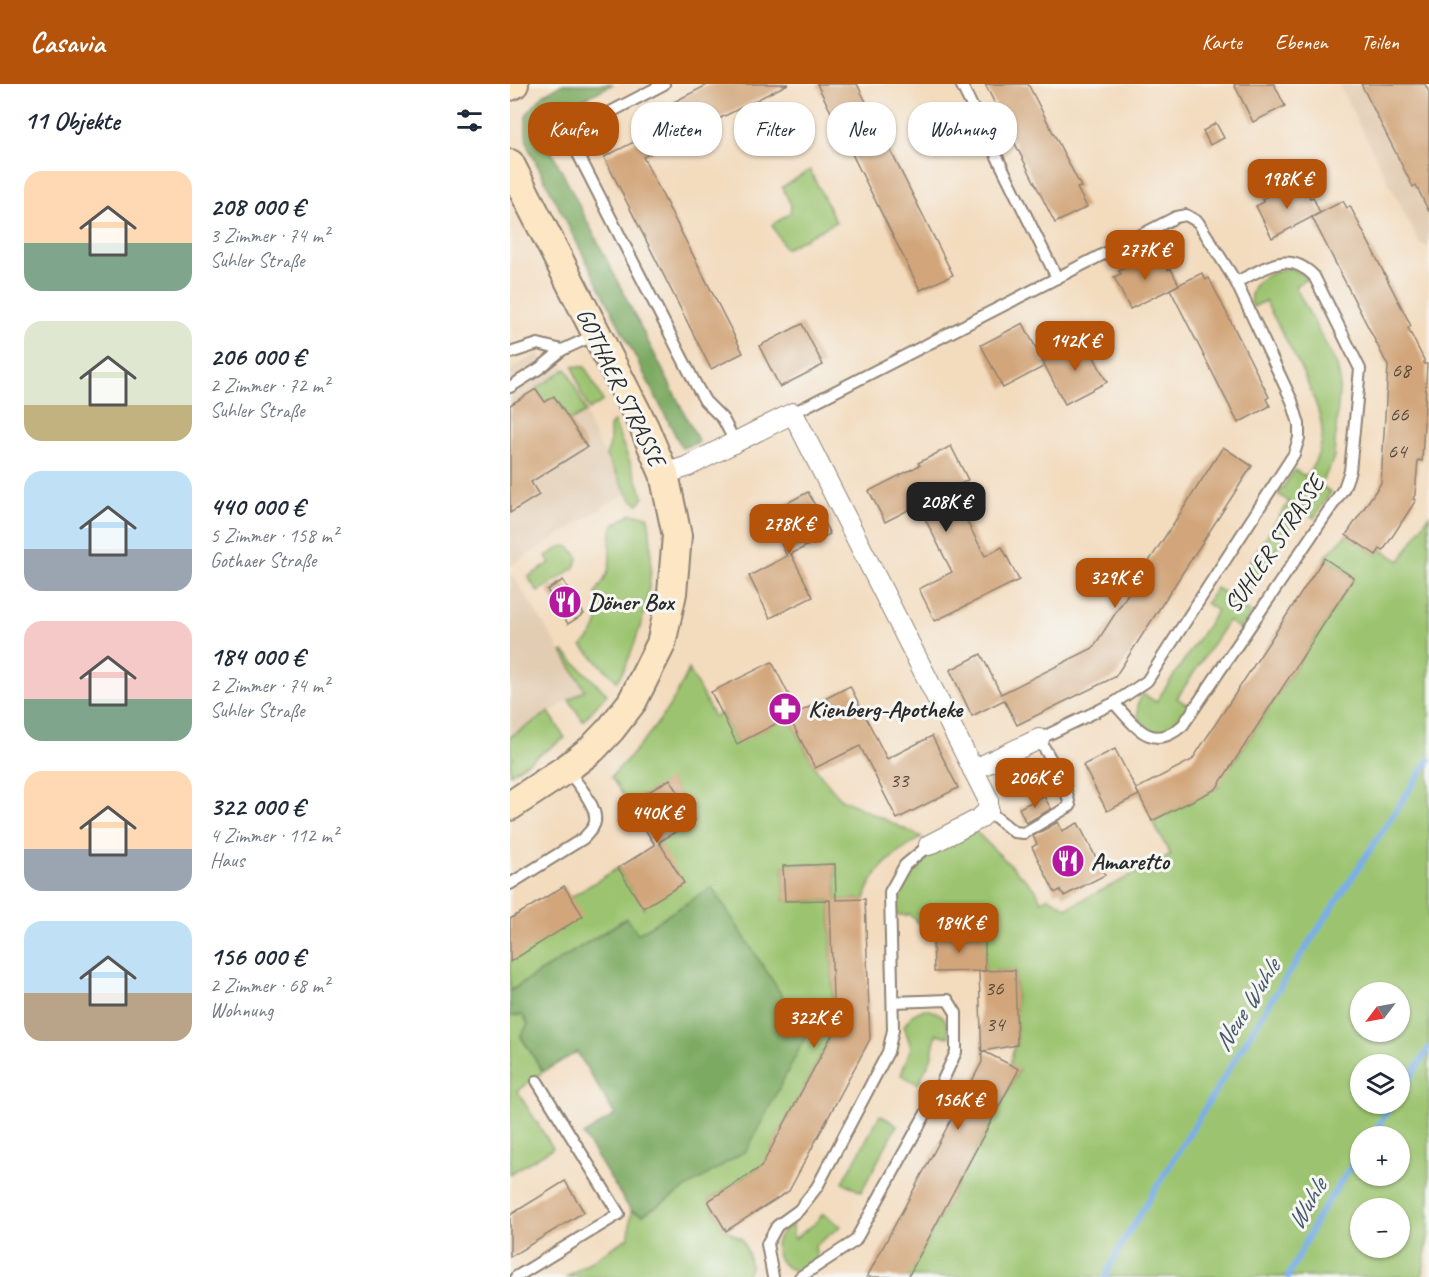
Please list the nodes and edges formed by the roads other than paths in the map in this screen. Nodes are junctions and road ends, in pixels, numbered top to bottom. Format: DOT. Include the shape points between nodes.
graph roads {
  1 [pos="664,84"];
  2 [pos="961,84"];
  3 [pos="510,164"];
  4 [pos="1057,278"];
  5 [pos="1236,282"];
  6 [pos="597,334"];
  7 [pos="562,350"];
  8 [pos="510,352"];
  9 [pos="510,387"];
  10 [pos="793,413"];
  11 [pos="735,442"];
  12 [pos="664,474"];
  13 [pos="1114,703"];
  14 [pos="1039,739"];
  15 [pos="566,769"];
  16 [pos="973,770"];
  17 [pos="510,806"];
  18 [pos="988,811"];
  19 [pos="929,845"];
  20 [pos="510,884"];
  21 [pos="893,1002"];
  22 [pos="537,1081"];
  23 [pos="516,1277"];
  24 [pos="773,1277"];
  25 [pos="800,1277"];
  1 -- 11 [label="lane" via="582,127 573,144 696,385 723,419"];
  2 -- 4 [label="lane"];
  3 -- 6 [label="street, GOTHAER STRASSE"];
  4 -- 5 [label="lane, SUHLER STRASSE" via="1183,215 1198,222"];
  4 -- 10 [label="lane, SUHLER STRASSE"];
  5 -- 13 [label="lane, SUHLER STRASSE" via="1292,401 1299,438 1294,454 1147,681"];
  5 -- 13 [label="lane, SUHLER STRASSE" via="1290,262 1304,266 1314,276 1360,369 1350,471 1344,488 1183,725 1162,738 1150,737"];
  6 -- 7 [label="lane"];
  6 -- 12 [label="street, GOTHAER STRASSE"];
  7 -- 8 [label="lane" via="538,344"];
  7 -- 9 [label="lane"];
  10 -- 11 [label="street, SUHLER STRASSE"];
  10 -- 16 [label="street"];
  11 -- 12 [label="street, SUHLER STRASSE"];
  12 -- 15 [label="street, GOTHAER STRASSE" via="677,537 672,592 661,644 632,702 592,749"];
  13 -- 14 [label="lane, SUHLER STRASSE"];
  14 -- 16 [label="street, SUHLER STRASSE"];
  14 -- 18 [label="lane" via="1064,782 1070,806 1024,833 1014,832"];
  15 -- 17 [label="street, GOTHAER STRASSE"];
  15 -- 20 [label="lane" via="594,810 593,828 584,838"];
  16 -- 18 [label="street" via="988,799"];
  18 -- 19 [label="street"];
  19 -- 21 [label="lane" via="905,865 890,892"];
  21 -- 24 [label="lane" via="893,1030 878,1072 817,1187 799,1210 777,1226 767,1244"];
  21 -- 25 [label="lane" via="948,1000 956,1013 956,1052 855,1241"];
  22 -- 23 [label="lane" via="619,1214"];
}
